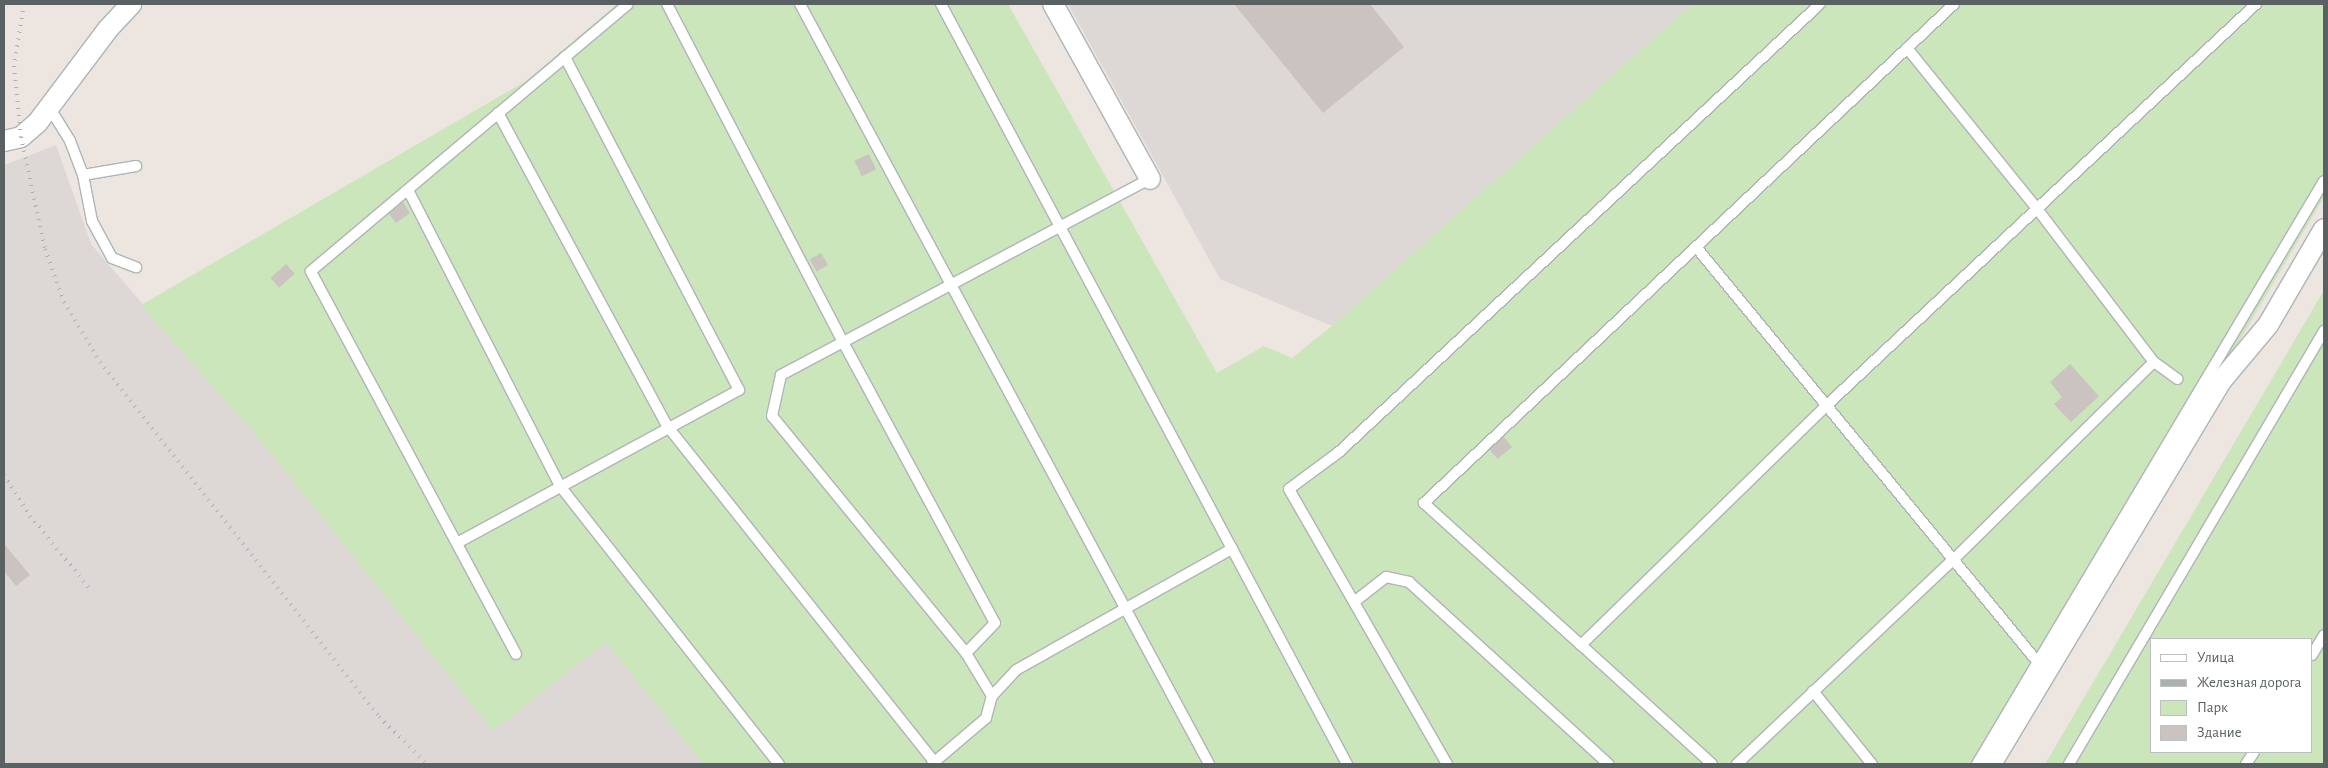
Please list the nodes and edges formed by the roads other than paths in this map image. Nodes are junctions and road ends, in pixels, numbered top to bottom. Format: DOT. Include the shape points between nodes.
graph roads {
  1 [pos="131,4"];
  2 [pos="628,4"];
  3 [pos="667,4"];
  4 [pos="800,4"];
  5 [pos="941,4"];
  6 [pos="1052,4"];
  7 [pos="1820,4"];
  8 [pos="1954,4"];
  9 [pos="2256,4"];
  10 [pos="1906,48"];
  11 [pos="565,57"];
  12 [pos="49,107"];
  13 [pos="498,114"];
  14 [pos="4,142"];
  15 [pos="136,166"];
  16 [pos="83,175"];
  17 [pos="1150,179"];
  18 [pos="2324,181"];
  19 [pos="408,190"];
  20 [pos="2038,210"];
  21 [pos="1061,228"];
  22 [pos="2324,228"];
  23 [pos="1696,247"];
  24 [pos="136,267"];
  25 [pos="952,284"];
  26 [pos="2324,331"];
  27 [pos="843,342"];
  28 [pos="2154,362"];
  29 [pos="2177,380"];
  30 [pos="1828,404"];
  31 [pos="668,427"];
  32 [pos="560,486"];
  33 [pos="456,543"];
  34 [pos="1232,549"];
  35 [pos="1953,560"];
  36 [pos="1354,602"];
  37 [pos="1126,609"];
  38 [pos="2324,635"];
  39 [pos="1580,645"];
  40 [pos="966,653"];
  41 [pos="2313,653"];
  42 [pos="516,654"];
  43 [pos="2036,660"];
  44 [pos="1813,692"];
  45 [pos="992,696"];
  46 [pos="2253,753"];
  47 [pos="934,763"];
  48 [pos="779,764"];
  49 [pos="1209,764"];
  50 [pos="1347,764"];
  51 [pos="1447,764"];
  52 [pos="1608,764"];
  53 [pos="1712,764"];
  54 [pos="1737,764"];
  55 [pos="1872,764"];
  56 [pos="1976,764"];
  57 [pos="1991,764"];
  58 [pos="2069,764"];
  59 [pos="2246,764"];
  1 -- 12 [label="street"];
  2 -- 11 [label="lane"];
  3 -- 27 [label="lane"];
  4 -- 25 [label="lane"];
  5 -- 21 [label="lane"];
  6 -- 17 [label="street"];
  7 -- 36 [label="lane" via="1339,452 1290,489"];
  8 -- 10 [label="lane"];
  9 -- 20 [label="lane"];
  10 -- 20 [label="lane"];
  10 -- 23 [label="lane"];
  11 -- 13 [label="lane"];
  11 -- 31 [label="lane" via="739,390"];
  12 -- 14 [label="street" via="21,137"];
  12 -- 16 [label="lane" via="70,141"];
  13 -- 19 [label="lane"];
  13 -- 31 [label="lane"];
  15 -- 16 [label="lane"];
  16 -- 24 [label="lane" via="92,221 112,258"];
  17 -- 21 [label="lane"];
  18 -- 43 [label="lane" via="2205,386"];
  19 -- 32 [label="lane"];
  19 -- 33 [label="lane" via="311,271"];
  20 -- 28 [label="lane"];
  20 -- 30 [label="lane"];
  21 -- 25 [label="lane"];
  21 -- 34 [label="lane"];
  22 -- 57 [label="street" via="2268,325 2221,381"];
  23 -- 30 [label="lane"];
  23 -- 39 [label="lane" via="1424,503"];
  25 -- 27 [label="lane"];
  25 -- 37 [label="lane"];
  26 -- 58 [label="lane"];
  27 -- 40 [label="lane" via="995,623"];
  27 -- 40 [label="lane" via="781,375 772,416"];
  28 -- 29 [label="lane"];
  28 -- 35 [label="lane"];
  30 -- 35 [label="lane"];
  30 -- 39 [label="lane"];
  31 -- 32 [label="lane"];
  31 -- 47 [label="lane"];
  32 -- 33 [label="lane"];
  32 -- 48 [label="lane"];
  33 -- 42 [label="lane"];
  34 -- 37 [label="lane"];
  34 -- 50 [label="lane"];
  35 -- 43 [label="lane"];
  35 -- 44 [label="lane"];
  36 -- 51 [label="lane"];
  36 -- 52 [label="lane" via="1386,576 1409,582"];
  37 -- 45 [label="lane" via="1016,670"];
  37 -- 49 [label="lane"];
  38 -- 41 [label="lane"];
  39 -- 53 [label="lane"];
  40 -- 45 [label="lane"];
  43 -- 56 [label="lane"];
  44 -- 54 [label="lane"];
  44 -- 55 [label="lane"];
  45 -- 47 [label="lane" via="986,718"];
  46 -- 59 [label="lane"];
}
